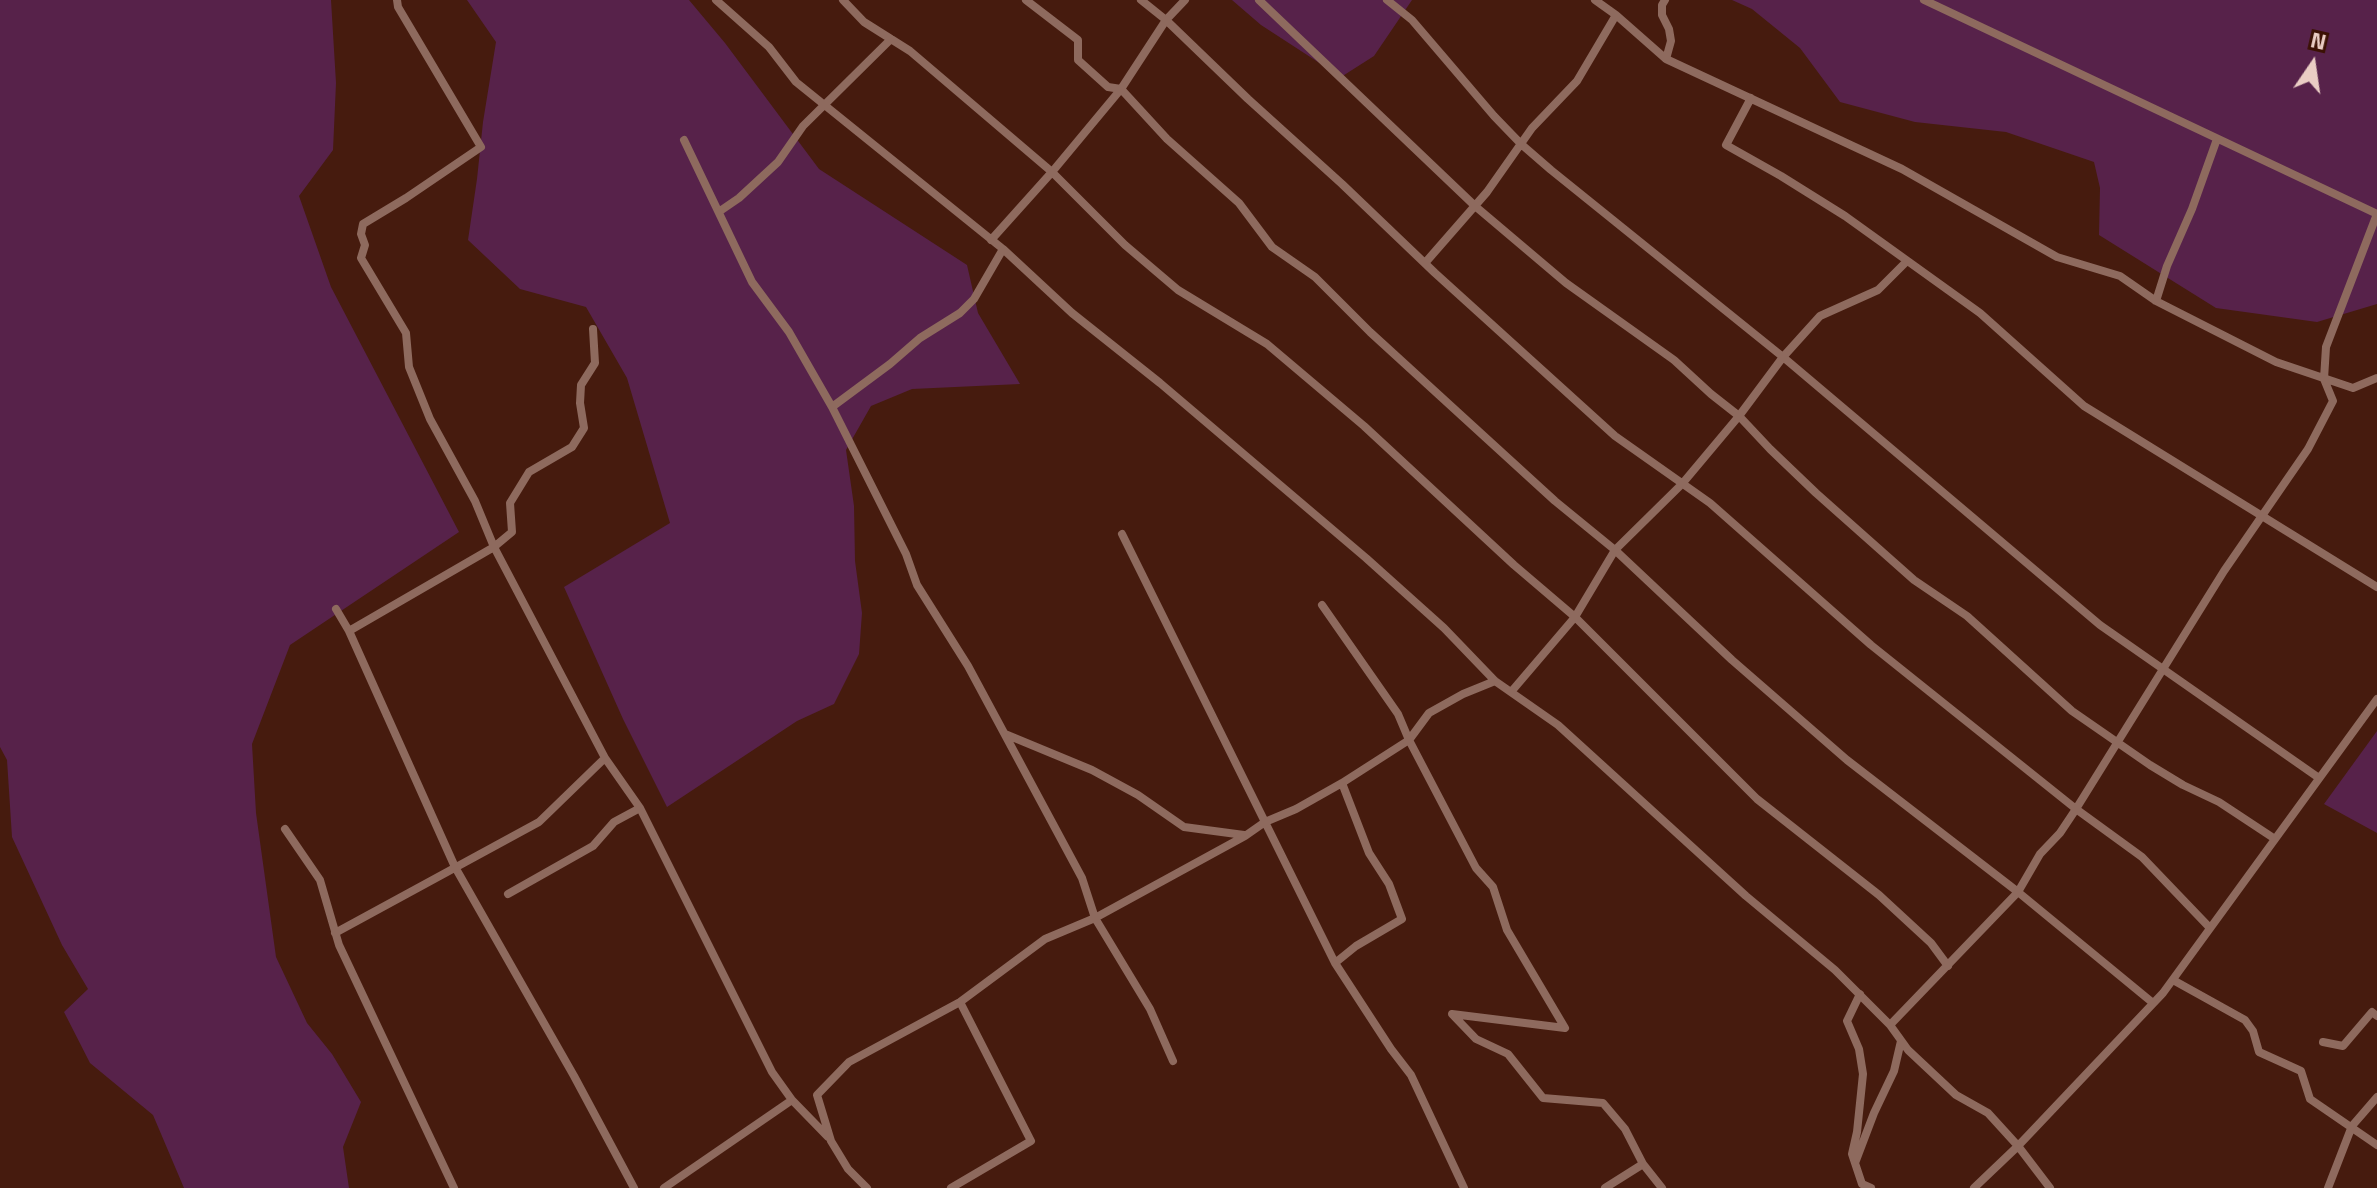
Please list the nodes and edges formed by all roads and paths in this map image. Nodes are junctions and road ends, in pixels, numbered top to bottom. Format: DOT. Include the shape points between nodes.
graph roads {
  1 [pos="397,0"];
  2 [pos="716,0"];
  3 [pos="843,0"];
  4 [pos="1026,0"];
  5 [pos="1141,0"];
  6 [pos="1185,0"];
  7 [pos="1259,0"];
  8 [pos="1387,0"];
  9 [pos="1595,0"];
  10 [pos="1665,0"];
  11 [pos="1924,0"];
  12 [pos="1616,15"];
  13 [pos="1166,20"];
  14 [pos="891,39"];
  15 [pos="1666,59"];
  16 [pos="1121,89"];
  17 [pos="1751,98"];
  18 [pos="824,105"];
  19 [pos="2217,139"];
  20 [pos="684,140"];
  21 [pos="1521,144"];
  22 [pos="1052,172"];
  23 [pos="720,211"];
  24 [pos="2377,214"];
  25 [pos="991,240"];
  26 [pos="1003,249"];
  27 [pos="1907,261"];
  28 [pos="1425,263"];
  29 [pos="2156,301"];
  30 [pos="593,329"];
  31 [pos="1783,357"];
  32 [pos="2377,378"];
  33 [pos="2324,379"];
  34 [pos="832,407"];
  35 [pos="1739,416"];
  36 [pos="1682,484"];
  37 [pos="2261,516"];
  38 [pos="1122,534"];
  39 [pos="494,547"];
  40 [pos="1615,550"];
  41 [pos="2377,587"];
  42 [pos="1322,605"];
  43 [pos="336,609"];
  44 [pos="1575,617"];
  45 [pos="349,631"];
  46 [pos="2163,670"];
  47 [pos="1495,681"];
  48 [pos="1511,692"];
  49 [pos="2377,699"];
  50 [pos="1005,734"];
  51 [pos="1409,740"];
  52 [pos="2117,742"];
  53 [pos="605,758"];
  54 [pos="2319,778"];
  55 [pos="1342,783"];
  56 [pos="640,808"];
  57 [pos="2076,809"];
  58 [pos="1265,822"];
  59 [pos="285,829"];
  60 [pos="1245,836"];
  61 [pos="2275,839"];
  62 [pos="455,867"];
  63 [pos="2018,892"];
  64 [pos="508,894"];
  65 [pos="1095,918"];
  66 [pos="2210,928"];
  67 [pos="335,933"];
  68 [pos="1335,963"];
  69 [pos="1948,966"];
  70 [pos="2173,980"];
  71 [pos="1860,994"];
  72 [pos="960,1002"];
  73 [pos="2153,1003"];
  74 [pos="2377,1016"];
  75 [pos="1890,1025"];
  76 [pos="1901,1041"];
  77 [pos="2323,1042"];
  78 [pos="1173,1061"];
  79 [pos="2377,1097"];
  80 [pos="792,1100"];
  81 [pos="2352,1126"];
  82 [pos="831,1141"];
  83 [pos="2377,1145"];
  84 [pos="2018,1146"];
  85 [pos="1855,1163"];
  86 [pos="1643,1164"];
  87 [pos="454,1188"];
  88 [pos="634,1188"];
  89 [pos="664,1188"];
  90 [pos="867,1188"];
  91 [pos="951,1188"];
  92 [pos="1464,1188"];
  93 [pos="1605,1188"];
  94 [pos="1662,1188"];
  95 [pos="1871,1188"];
  96 [pos="1974,1188"];
  97 [pos="2050,1188"];
  98 [pos="2328,1188"];
  1 -- 39 [label="street" via="481,147 363,224 361,258 406,333 409,367 430,419"];
  2 -- 18 [label="street"];
  3 -- 14 [label="street"];
  4 -- 16 [label="street" via="1078,40 1078,60 1108,87"];
  5 -- 13 [label="street"];
  6 -- 13 [label="street"];
  7 -- 35 [label="street" via="1475,206"];
  8 -- 21 [label="street" via="1412,20"];
  9 -- 12 [label="street"];
  10 -- 15 [label="street" via="1662,15 1671,41"];
  11 -- 19 [label="street"];
  12 -- 15 [label="street"];
  12 -- 21 [label="street" via="1577,81"];
  13 -- 16 [label="street"];
  13 -- 28 [label="street"];
  14 -- 18 [label="street"];
  14 -- 22 [label="street"];
  15 -- 17 [label="street"];
  16 -- 22 [label="street"];
  16 -- 40 [label="street" via="1239,203 1272,247 1315,277 1555,501"];
  17 -- 27 [label="street" via="1726,145 1845,216"];
  17 -- 29 [label="street" via="1902,169 2057,257 2120,276"];
  18 -- 23 [label="street" via="778,162"];
  18 -- 25 [label="street"];
  19 -- 24 [label="street"];
  19 -- 29 [label="street"];
  20 -- 23 [label="street"];
  21 -- 28 [label="street"];
  21 -- 31 [label="street"];
  22 -- 25 [label="street"];
  22 -- 44 [label="street" via="1178,290 1267,344 1352,416"];
  23 -- 34 [label="street" via="752,282 789,332"];
  24 -- 33 [label="street" via="2326,347"];
  25 -- 26 [label="street"];
  26 -- 34 [label="street" via="960,313"];
  26 -- 47 [label="street" via="1072,313 1366,558"];
  27 -- 31 [label="street" via="1878,290 1820,316"];
  27 -- 37 [label="street" via="1980,313 2084,406"];
  28 -- 36 [label="street" via="1615,436"];
  29 -- 33 [label="street" via="2276,362"];
  30 -- 39 [label="street" via="595,363 581,385 584,428 572,447 529,472 510,503 512,532"];
  31 -- 35 [label="street"];
  31 -- 46 [label="street" via="2041,577"];
  32 -- 33 [label="street" via="2353,388"];
  33 -- 37 [label="street" via="2333,401 2308,449"];
  34 -- 50 [label="street" via="917,585"];
  35 -- 36 [label="street"];
  35 -- 52 [label="street" via="1914,580 1967,616 2072,711"];
  36 -- 40 [label="street"];
  36 -- 57 [label="street"];
  37 -- 41 [label="street"];
  37 -- 46 [label="street"];
  38 -- 58 [label="street"];
  39 -- 45 [label="street"];
  39 -- 53 [label="street"];
  40 -- 44 [label="street"];
  40 -- 63 [label="street" via="1847,760"];
  42 -- 51 [label="street" via="1398,714"];
  43 -- 45 [label="street"];
  44 -- 48 [label="street"];
  44 -- 69 [label="street" via="1757,799 1879,895"];
  45 -- 62 [label="street"];
  46 -- 52 [label="street"];
  46 -- 54 [label="street"];
  47 -- 48 [label="street"];
  47 -- 51 [label="street" via="1429,713"];
  48 -- 71 [label="street" via="1558,725"];
  49 -- 54 [label="street"];
  50 -- 60 [label="street" via="1092,770 1184,827"];
  50 -- 65 [label="street" via="1082,878"];
  51 -- 55 [label="street"];
  51 -- 86 [label="street" via="1476,868 1493,887 1507,930 1565,1028 1452,1014 1476,1039 1508,1054 1543,1098 1603,1103 1625,1129"];
  52 -- 57 [label="street"];
  52 -- 61 [label="street"];
  53 -- 56 [label="street"];
  53 -- 62 [label="street" via="539,822"];
  54 -- 61 [label="street"];
  55 -- 58 [label="street"];
  55 -- 68 [label="street" via="1402,919"];
  56 -- 64 [label="street" via="614,822 593,846"];
  56 -- 80 [label="street" via="772,1072"];
  57 -- 63 [label="street"];
  57 -- 66 [label="street" via="2142,857"];
  58 -- 60 [label="street"];
  58 -- 68 [label="street"];
  59 -- 67 [label="street" via="320,880"];
  60 -- 65 [label="street"];
  61 -- 66 [label="street"];
  62 -- 67 [label="street"];
  62 -- 88 [label="street"];
  63 -- 69 [label="street"];
  63 -- 73 [label="street"];
  65 -- 72 [label="street" via="1045,939"];
  65 -- 78 [label="street" via="1150,1009"];
  66 -- 70 [label="street"];
  67 -- 87 [label="street"];
  68 -- 92 [label="street" via="1411,1075"];
  69 -- 75 [label="street"];
  70 -- 73 [label="street"];
  70 -- 81 [label="street" via="2245,1020 2259,1052 2301,1071 2310,1099"];
  71 -- 75 [label="street"];
  71 -- 85 [label="street" via="1847,1021 1863,1074"];
  72 -- 82 [label="street" via="849,1062 817,1095"];
  72 -- 91 [label="street" via="1031,1141"];
  73 -- 84 [label="street"];
  74 -- 77 [label="street" via="2372,1012 2343,1046"];
  75 -- 76 [label="street"];
  76 -- 84 [label="street" via="1956,1095 1988,1113"];
  76 -- 85 [label="street" via="1894,1071"];
  79 -- 81 [label="street"];
  80 -- 82 [label="street"];
  80 -- 89 [label="street"];
  81 -- 83 [label="street"];
  81 -- 98 [label="street"];
  82 -- 90 [label="street"];
  84 -- 96 [label="street"];
  84 -- 97 [label="street"];
  85 -- 95 [label="street" via="1862,1184"];
  86 -- 93 [label="street"];
  86 -- 94 [label="street"];
}
